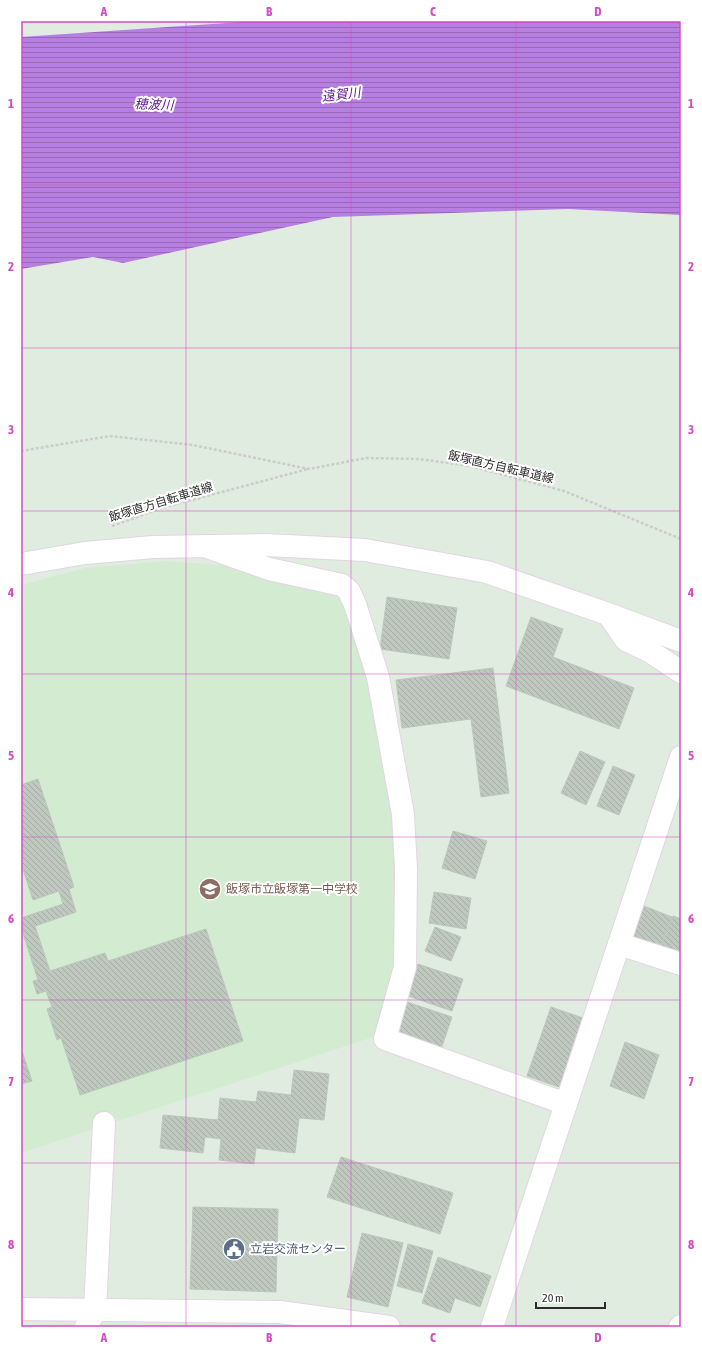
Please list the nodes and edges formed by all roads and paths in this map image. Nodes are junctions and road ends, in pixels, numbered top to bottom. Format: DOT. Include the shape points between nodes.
graph roads {
  1 [pos="21,451"];
  2 [pos="309,469"];
  3 [pos="110,527"];
  4 [pos="681,539"];
  5 [pos="204,546"];
  6 [pos="21,564"];
  7 [pos="608,614"];
  8 [pos="681,641"];
  9 [pos="681,672"];
  10 [pos="681,757"];
  11 [pos="619,944"];
  12 [pos="681,964"];
  13 [pos="566,1104"];
  14 [pos="104,1123"];
  15 [pos="21,1310"];
  16 [pos="90,1319"];
  17 [pos="389,1327"];
  18 [pos="492,1327"];
  1 -- 2 [label="path, 飯塚直方自転車道線" via="110,436 193,445"];
  2 -- 3 [label="path, 飯塚直方自転車道線" via="162,508"];
  2 -- 4 [label="path, 飯塚直方自転車道線" via="366,458 419,459 470,466 564,491"];
  5 -- 6 [label="street" via="85,553"];
  5 -- 7 [label="street" via="268,545 365,550 487,572"];
  5 -- 13 [label="street" via="269,569 342,585 349,591 356,607 378,676 403,814 406,869 405,967 385,1039"];
  7 -- 8 [label="street"];
  7 -- 9 [label="street" via="626,640 651,652"];
  10 -- 11 [label="street"];
  11 -- 12 [label="street"];
  11 -- 13 [label="street"];
  13 -- 18 [label="street"];
  14 -- 16 [label="street"];
  15 -- 16 [label="street"];
  16 -- 17 [label="street" via="280,1312"];
}
